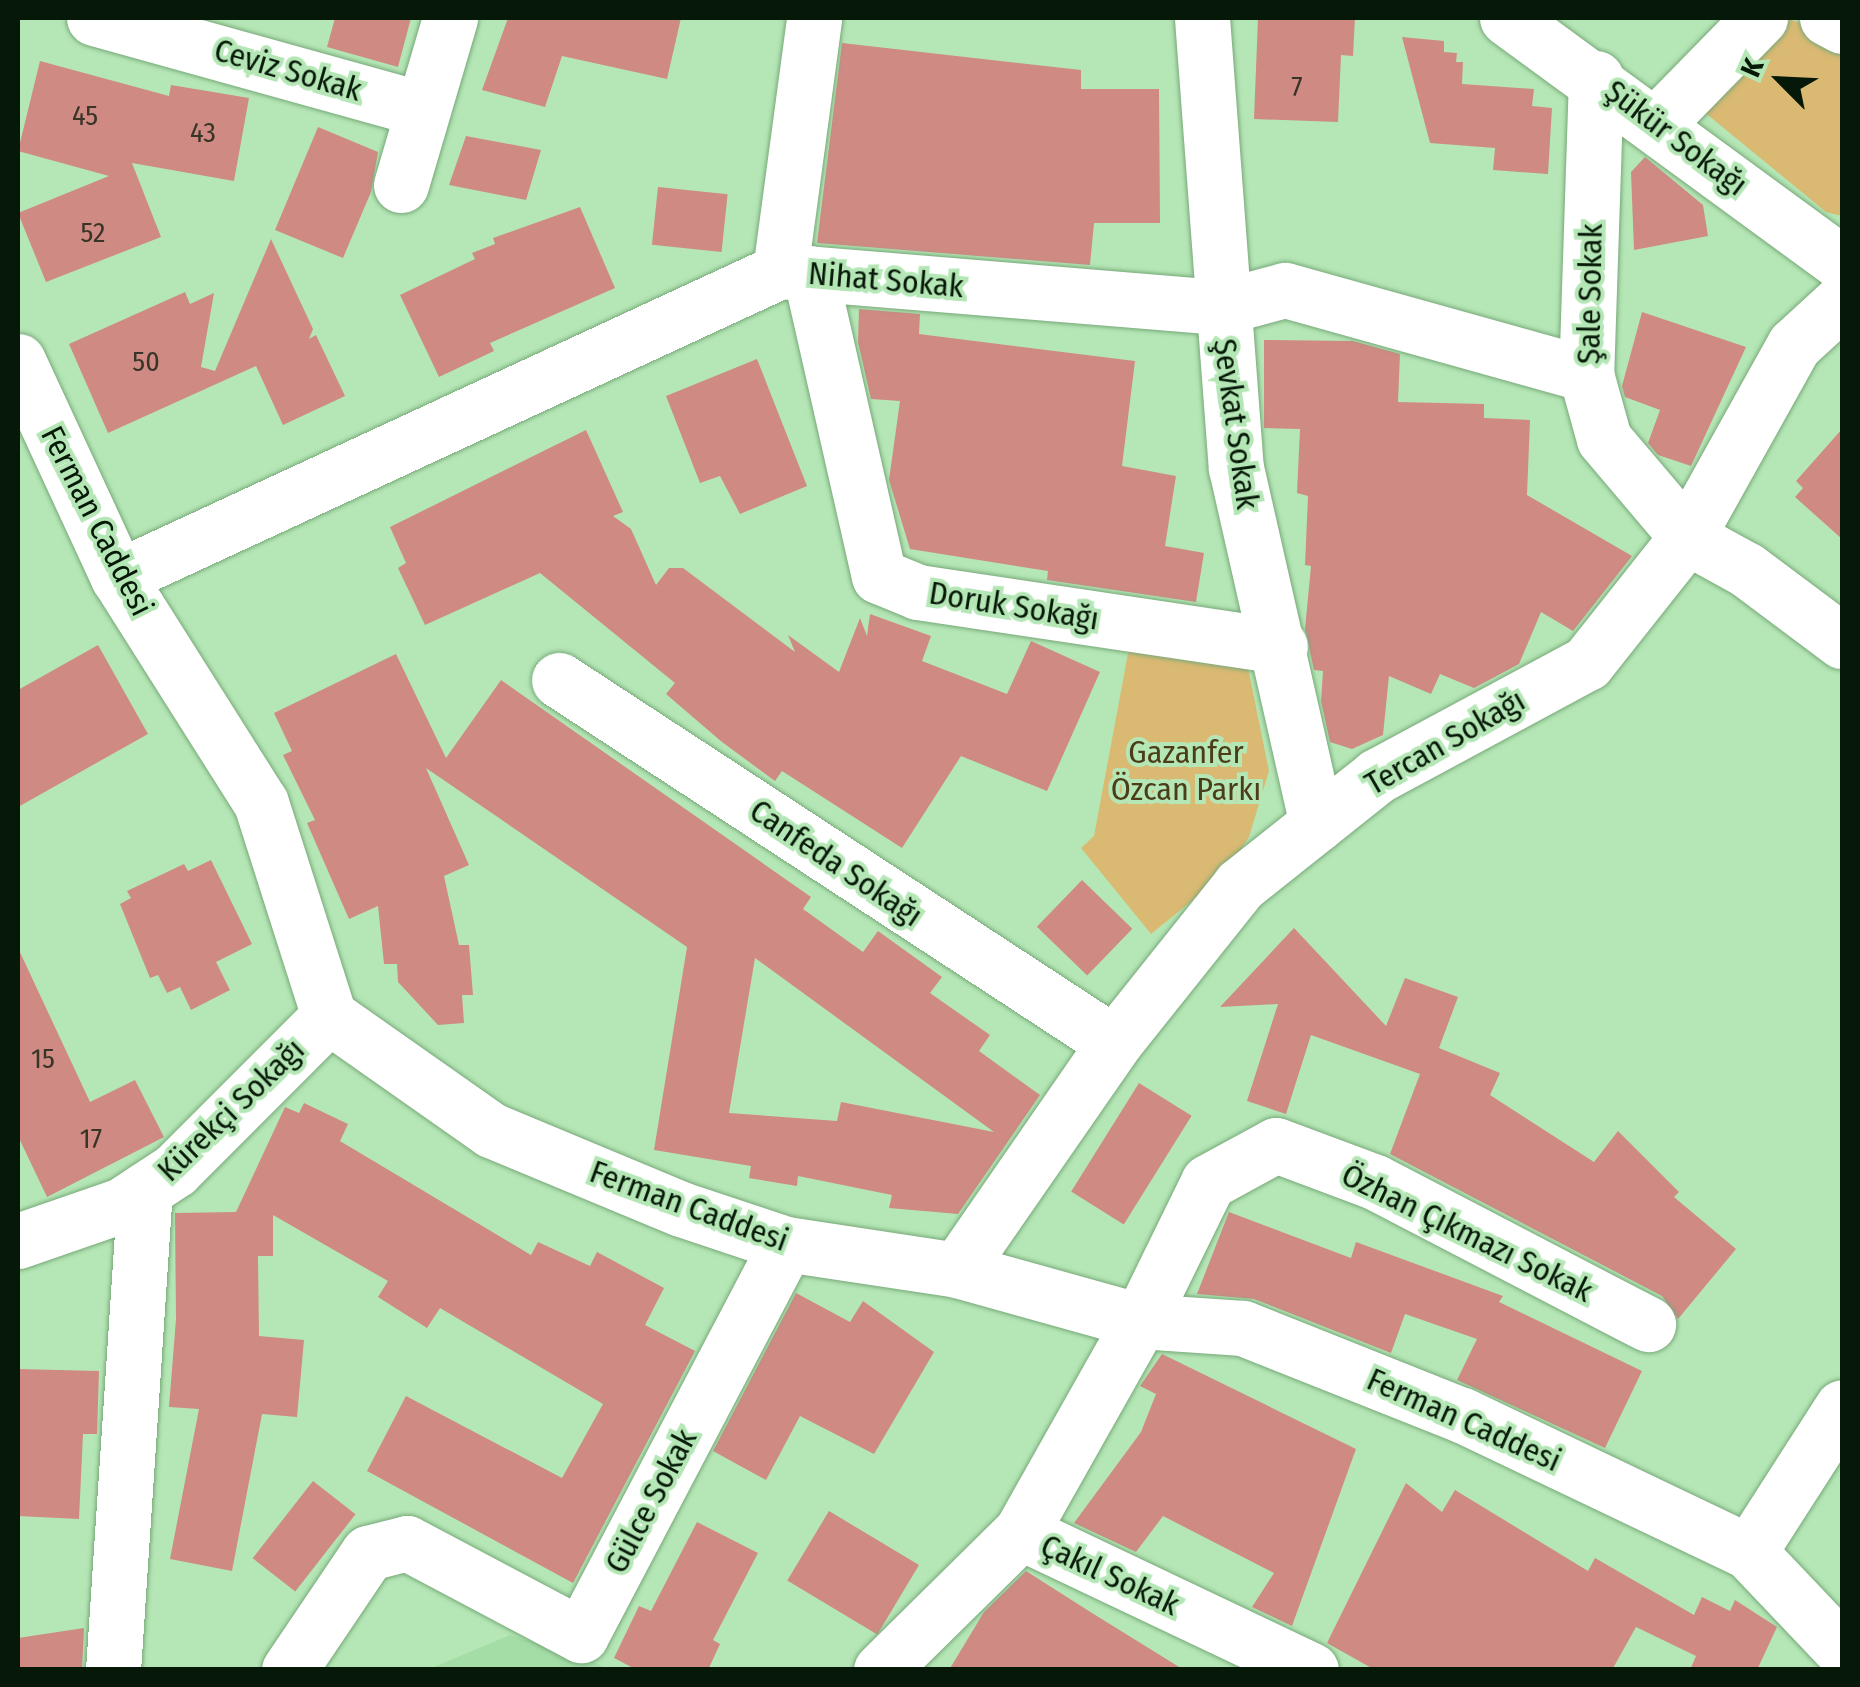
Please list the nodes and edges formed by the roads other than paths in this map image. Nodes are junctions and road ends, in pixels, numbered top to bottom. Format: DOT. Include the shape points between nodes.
graph roads {
  1 [pos="94,18"];
  2 [pos="450,18"];
  3 [pos="814,18"];
  4 [pos="1202,18"];
  5 [pos="1507,18"];
  6 [pos="1760,18"];
  7 [pos="1828,18"];
  8 [pos="1842,26"];
  9 [pos="193,29"];
  10 [pos="1596,78"];
  11 [pos="423,109"];
  12 [pos="1658,122"];
  13 [pos="400,185"];
  14 [pos="1842,263"];
  15 [pos="795,272"];
  16 [pos="1842,302"];
  17 [pos="1221,308"];
  18 [pos="18,361"];
  19 [pos="1586,374"];
  20 [pos="1687,536"];
  21 [pos="118,576"];
  22 [pos="1842,641"];
  23 [pos="1280,646"];
  24 [pos="559,680"];
  25 [pos="1317,824"];
  26 [pos="329,1016"];
  27 [pos="1114,1044"];
  28 [pos="145,1190"];
  29 [pos="18,1240"];
  30 [pos="786,1244"];
  31 [pos="958,1270"];
  32 [pos="1140,1321"];
  33 [pos="1648,1324"];
  34 [pos="1842,1407"];
  35 [pos="1021,1532"];
  36 [pos="1749,1552"];
  37 [pos="1842,1650"];
  38 [pos="113,1670"];
  39 [pos="289,1670"];
  40 [pos="881,1670"];
  41 [pos="1311,1670"];
  1 -- 9 [label="street, Ceviz Sokak"];
  2 -- 11 [label="street"];
  3 -- 15 [label="street"];
  4 -- 17 [label="street, Şevkat Sokak"];
  5 -- 10 [label="street, Şükür Sokağı"];
  6 -- 12 [label="street"];
  7 -- 8 [label="street"];
  9 -- 11 [label="street, Ceviz Sokak"];
  10 -- 12 [label="street, Şükür Sokağı"];
  10 -- 19 [label="street, Şale Sokak"];
  11 -- 13 [label="street"];
  12 -- 14 [label="street, Şükür Sokağı"];
  15 -- 17 [label="street, Nihat Sokak"];
  15 -- 21 [label="street, Nihat Sokak"];
  15 -- 23 [label="street, Doruk Sokağı" via="879,576 918,592"];
  16 -- 20 [label="street, Tercan Sokağı" via="1794,345"];
  17 -- 19 [label="street, Nihat Sokak" via="1285,290"];
  17 -- 23 [label="street, Şevkat Sokak" via="1236,468"];
  18 -- 21 [label="street, Ferman Caddesi"];
  19 -- 20 [label="street, Şale Sokak" via="1604,439"];
  20 -- 22 [label="street, Şale Sokak" via="1747,570"];
  20 -- 25 [label="street, Tercan Sokağı" via="1587,663 1377,776"];
  21 -- 26 [label="street, Ferman Caddesi" via="261,804"];
  23 -- 25 [label="street, Şevkat Sokak"];
  24 -- 27 [label="street, Canfeda Sokağı"];
  25 -- 27 [label="street, Tercan Sokağı" via="1240,886"];
  26 -- 28 [label="street, Kürekçi Sokağı" via="175,1170"];
  26 -- 30 [label="street, Ferman Caddesi" via="492,1130 681,1209"];
  27 -- 31 [label="street, Tercan Sokağı"];
  28 -- 29 [label="street, Kürekçi Sokağı"];
  28 -- 38 [label="street"];
  30 -- 31 [label="street, Ferman Caddesi"];
  30 -- 39 [label="street, Gülce Sokak" via="581,1635 461,1566 407,1544 368,1553"];
  31 -- 32 [label="street, Ferman Caddesi"];
  32 -- 33 [label="street, Özhan Çıkmazı Sokak" via="1208,1182 1276,1145 1375,1182"];
  32 -- 35 [label="street, Çakıl Sokak"];
  32 -- 36 [label="street, Ferman Caddesi" via="1244,1328 1462,1414"];
  34 -- 36 [label="street"];
  35 -- 40 [label="street"];
  35 -- 41 [label="street, Çakıl Sokak"];
  36 -- 37 [label="street, Ferman Caddesi"];
}
